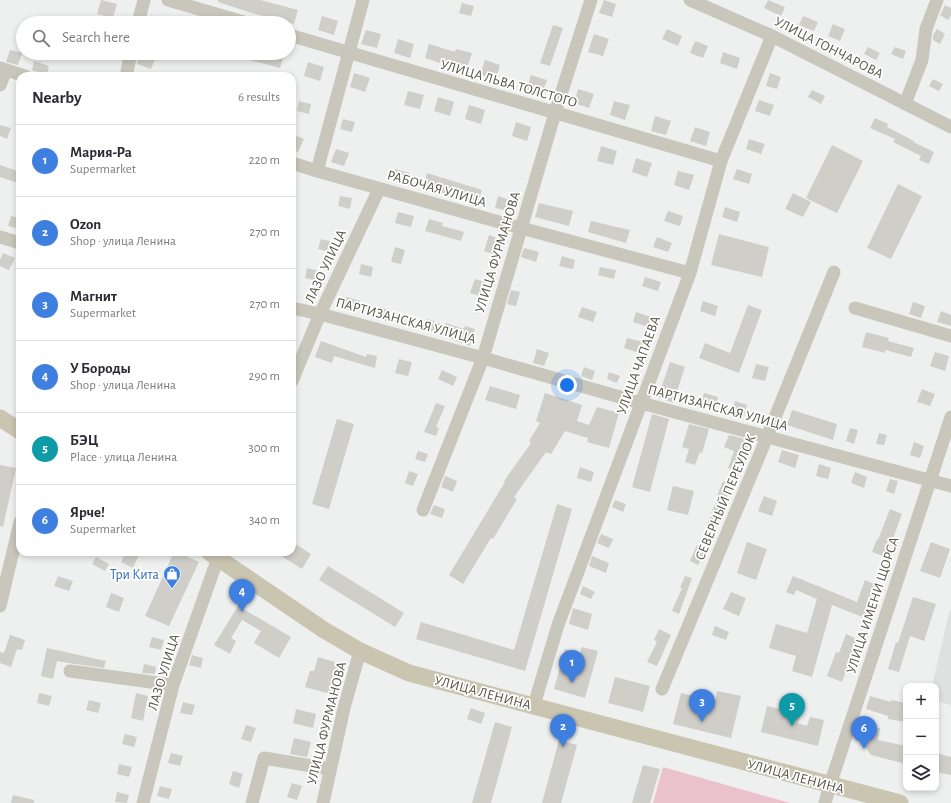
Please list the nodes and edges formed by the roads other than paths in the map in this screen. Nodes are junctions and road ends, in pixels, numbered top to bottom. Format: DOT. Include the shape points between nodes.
graph roads {
  1 [pos="144,0"];
  2 [pos="168,0"];
  3 [pos="363,0"];
  4 [pos="591,0"];
  5 [pos="690,0"];
  6 [pos="937,0"];
  7 [pos="140,16"];
  8 [pos="223,16"];
  9 [pos="772,36"];
  10 [pos="296,37"];
  11 [pos="350,53"];
  12 [pos="129,60"];
  13 [pos="3,69"];
  14 [pos="127,72"];
  15 [pos="16,73"];
  16 [pos="0,85"];
  17 [pos="905,104"];
  18 [pos="555,113"];
  19 [pos="951,127"];
  20 [pos="721,161"];
  21 [pos="296,164"];
  22 [pos="317,171"];
  23 [pos="379,189"];
  24 [pos="521,228"];
  25 [pos="0,237"];
  26 [pos="16,243"];
  27 [pos="834,272"];
  28 [pos="690,273"];
  29 [pos="855,308"];
  30 [pos="296,309"];
  31 [pos="320,314"];
  32 [pos="951,336"];
  33 [pos="483,358"];
  34 [pos="296,371"];
  35 [pos="641,404"];
  36 [pos="951,417"];
  37 [pos="0,418"];
  38 [pos="16,428"];
  39 [pos="767,437"];
  40 [pos="930,480"];
  41 [pos="951,486"];
  42 [pos="423,510"];
  43 [pos="16,539"];
  44 [pos="215,556"];
  45 [pos="219,556"];
  46 [pos="0,606"];
  47 [pos="360,651"];
  48 [pos="70,671"];
  49 [pos="173,685"];
  50 [pos="662,689"];
  51 [pos="534,705"];
  52 [pos="330,769"];
  53 [pos="830,785"];
  54 [pos="143,803"];
  55 [pos="252,803"];
  56 [pos="322,803"];
  57 [pos="825,803"];
  58 [pos="900,803"];
  1 -- 7 [label="street"];
  2 -- 8 [label="street"];
  3 -- 11 [label="street"];
  4 -- 18 [label="street, УЛИЦА ФУРМАНОВА"];
  5 -- 9 [label="street, УЛИЦА ГОНЧАРОВА"];
  6 -- 17 [label="street" via="926,29 922,60"];
  9 -- 17 [label="street, УЛИЦА ГОНЧАРОВА"];
  9 -- 20 [label="street, УЛИЦА ЧАПАЕВА"];
  10 -- 11 [label="street, УЛИЦА ЛЬВА ТОЛСТОГО"];
  11 -- 18 [label="street, УЛИЦА ЛЬВА ТОЛСТОГО"];
  11 -- 22 [label="street"];
  12 -- 14 [label="street"];
  13 -- 15 [label="street"];
  13 -- 16 [label="street"];
  17 -- 19 [label="street, УЛИЦА ГОНЧАРОВА"];
  18 -- 20 [label="street, УЛИЦА ЛЬВА ТОЛСТОГО"];
  18 -- 24 [label="street, УЛИЦА ФУРМАНОВА"];
  20 -- 28 [label="street, УЛИЦА ЧАПАЕВА"];
  21 -- 22 [label="street, РАБОЧАЯ УЛИЦА"];
  22 -- 23 [label="street, РАБОЧАЯ УЛИЦА"];
  23 -- 24 [label="street, РАБОЧАЯ УЛИЦА"];
  23 -- 31 [label="street, ЛАЗО УЛИЦА"];
  24 -- 28 [label="street, РАБОЧАЯ УЛИЦА"];
  24 -- 33 [label="street, УЛИЦА ФУРМАНОВА"];
  25 -- 26 [label="street"];
  27 -- 39 [label="street, СЕВЕРНЫЙ ПЕРЕУЛОК"];
  28 -- 35 [label="street, УЛИЦА ЧАПАЕВА"];
  29 -- 32 [label="street"];
  30 -- 31 [label="street, ПАРТИЗАНСКАЯ УЛИЦА"];
  31 -- 33 [label="street, ПАРТИЗАНСКАЯ УЛИЦА"];
  31 -- 34 [label="street, ЛАЗО УЛИЦА"];
  33 -- 35 [label="street, ПАРТИЗАНСКАЯ УЛИЦА"];
  33 -- 42 [label="street, УЛИЦА ФУРМАНОВА"];
  35 -- 39 [label="street, ПАРТИЗАНСКАЯ УЛИЦА"];
  35 -- 51 [label="street, УЛИЦА ЧАПАЕВА" via="558,626"];
  36 -- 40 [label="street, УЛИЦА ИМЕНИ ЩОРСА"];
  37 -- 38 [label="main road"];
  39 -- 40 [label="street, ПАРТИЗАНСКАЯ УЛИЦА"];
  39 -- 50 [label="street, СЕВЕРНЫЙ ПЕРЕУЛОК"];
  40 -- 41 [label="street, ПАРТИЗАНСКАЯ УЛИЦА"];
  40 -- 53 [label="street, УЛИЦА ИМЕНИ ЩОРСА"];
  43 -- 46 [label="street"];
  44 -- 49 [label="street, ЛАЗО УЛИЦА"];
  45 -- 47 [label="main road, УЛИЦА ЛЕНИНА" via="324,630"];
  47 -- 51 [label="main road, УЛИЦА ЛЕНИНА" via="409,673"];
  47 -- 52 [label="street, УЛИЦА ФУРМАНОВА"];
  48 -- 49 [label="street"];
  49 -- 54 [label="street, ЛАЗО УЛИЦА"];
  51 -- 53 [label="main road, УЛИЦА ЛЕНИНА"];
  52 -- 55 [label="street" via="264,758"];
  52 -- 56 [label="street, УЛИЦА ФУРМАНОВА"];
  53 -- 57 [label="street, УЛИЦА ИМЕНИ ЩОРСА"];
  53 -- 58 [label="main road, УЛИЦА ЛЕНИНА"];
}
